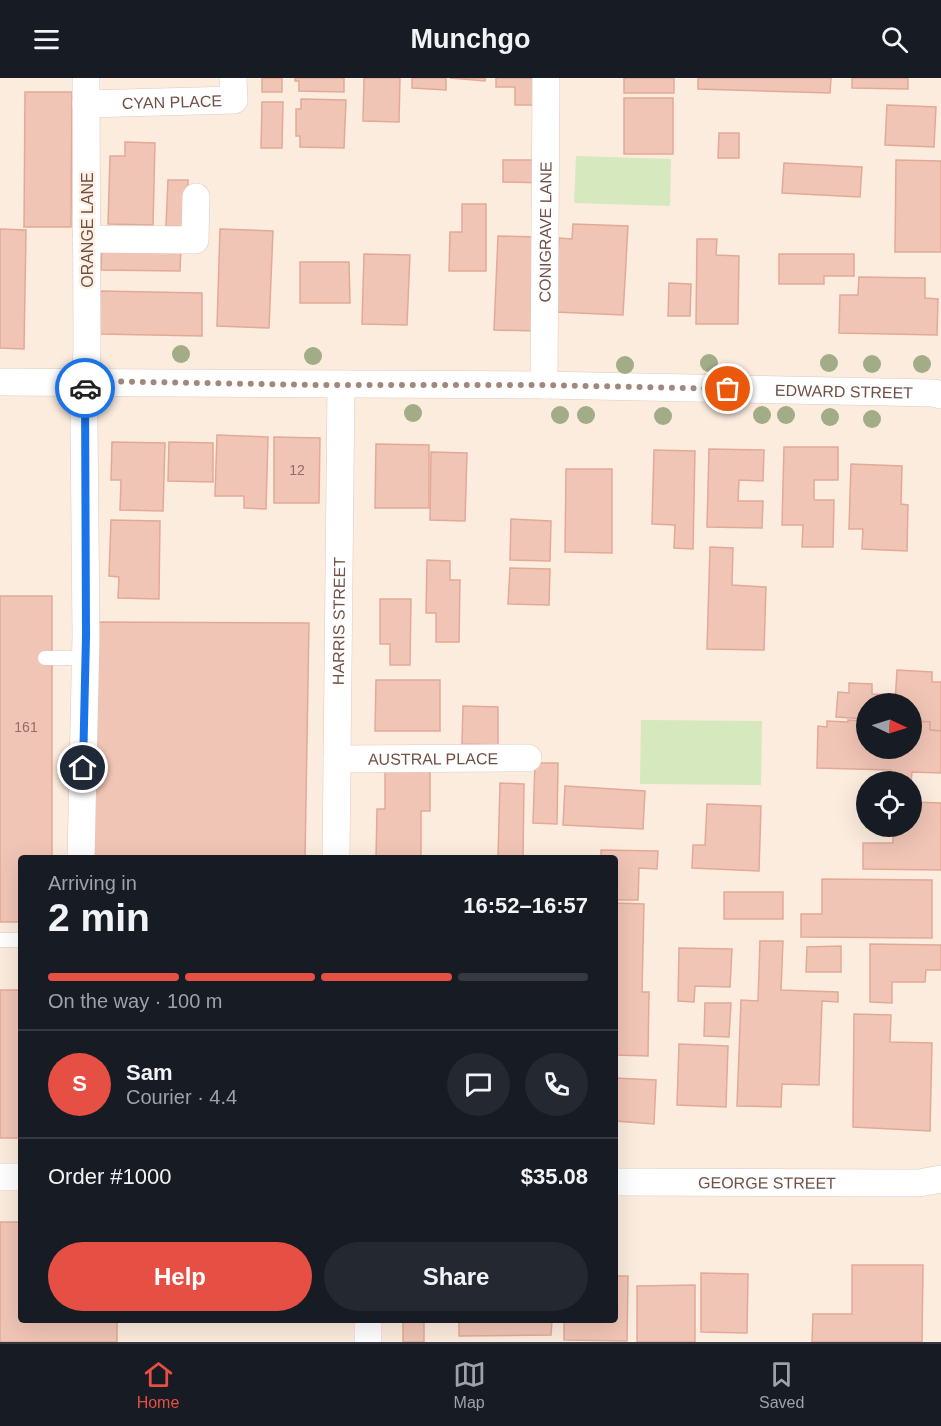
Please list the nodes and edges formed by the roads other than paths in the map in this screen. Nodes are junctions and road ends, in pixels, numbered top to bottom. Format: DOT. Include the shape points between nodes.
graph roads {
  1 [pos="233,78"];
  2 [pos="546,78"];
  3 [pos="86,91"];
  4 [pos="196,197"];
  5 [pos="86,239"];
  6 [pos="85,381"];
  7 [pos="0,382"];
  8 [pos="341,385"];
  9 [pos="544,385"];
  10 [pos="939,393"];
  11 [pos="45,658"];
  12 [pos="85,658"];
  13 [pos="337,759"];
  14 [pos="528,759"];
  15 [pos="81,855"];
  16 [pos="336,855"];
  17 [pos="0,940"];
  18 [pos="18,940"];
  19 [pos="0,1177"];
  20 [pos="18,1177"];
  21 [pos="618,1182"];
  22 [pos="933,1185"];
  23 [pos="368,1323"];
  24 [pos="368,1342"];
  1 -- 3 [label="street, CYAN PLACE" via="234,100"];
  2 -- 9 [label="street, CONIGRAVE LANE"];
  3 -- 5 [label="street, ORANGE LANE"];
  4 -- 5 [label="street" via="195,240"];
  5 -- 6 [label="street, ORANGE LANE"];
  6 -- 7 [label="street, EDWARD STREET"];
  6 -- 8 [label="street, EDWARD STREET"];
  6 -- 12 [label="street, ORANGE LANE"];
  8 -- 9 [label="street, EDWARD STREET"];
  8 -- 13 [label="street, HARRIS STREET"];
  9 -- 10 [label="street, EDWARD STREET"];
  11 -- 12 [label="lane"];
  12 -- 15 [label="street, ORANGE LANE"];
  13 -- 14 [label="street, AUSTRAL PLACE"];
  13 -- 16 [label="street, HARRIS STREET"];
  17 -- 18 [label="lane"];
  19 -- 20 [label="street"];
  21 -- 22 [label="street, GEORGE STREET"];
  23 -- 24 [label="street"];
}
